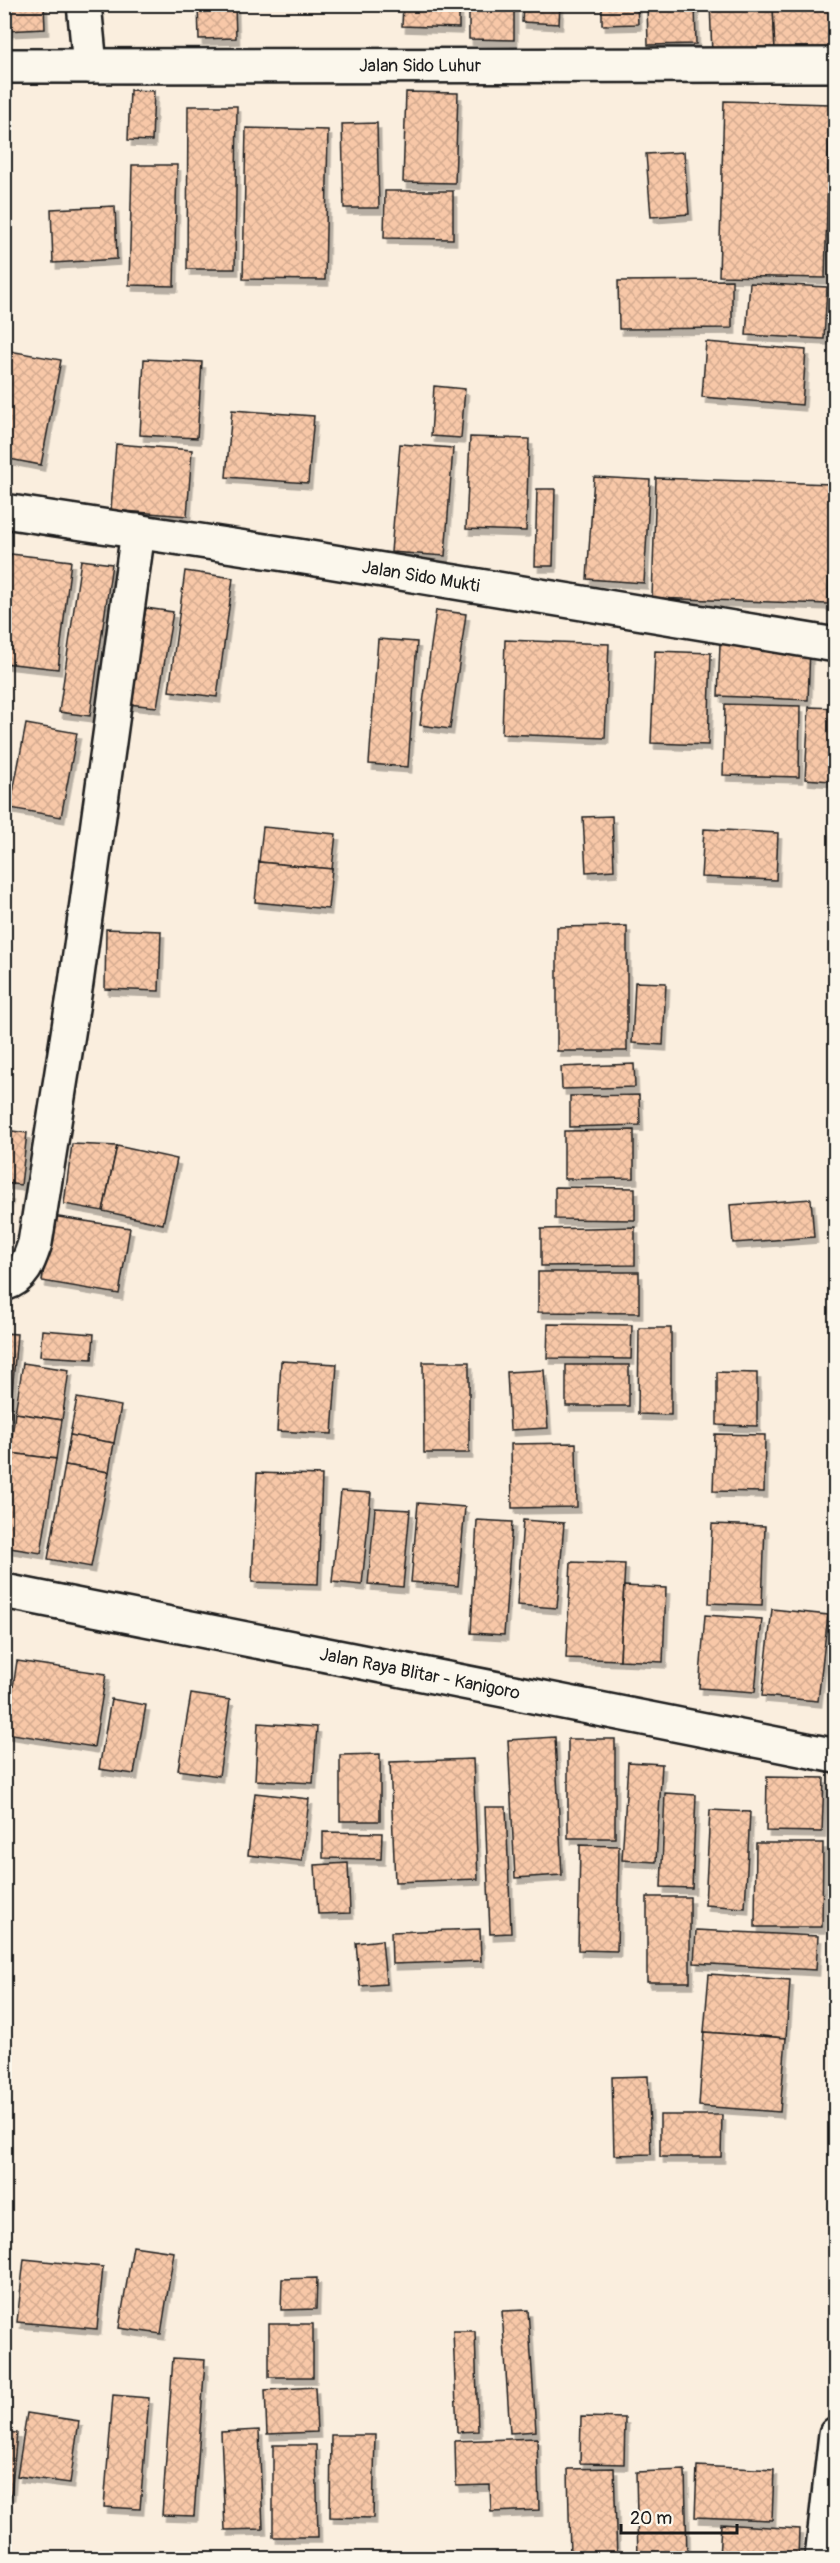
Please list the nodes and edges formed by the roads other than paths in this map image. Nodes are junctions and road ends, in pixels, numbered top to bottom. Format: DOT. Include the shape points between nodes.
graph roads {
  1 [pos="84,4"];
  2 [pos="4,66"];
  3 [pos="90,66"];
  4 [pos="836,66"];
  5 [pos="4,511"];
  6 [pos="138,531"];
  7 [pos="836,645"];
  8 [pos="4,1284"];
  9 [pos="4,1591"];
  10 [pos="836,1756"];
  11 [pos="836,2434"];
  12 [pos="822,2559"];
  1 -- 3 [label="street"];
  2 -- 3 [label="street, Jalan Sido Luhur"];
  3 -- 4 [label="street, Jalan Sido Luhur"];
  5 -- 6 [label="street, Jalan Sido Mukti"];
  6 -- 7 [label="street, Jalan Sido Mukti"];
  6 -- 8 [label="street" via="76,983 35,1243 28,1265 15,1280"];
  9 -- 10 [label="street, Jalan Raya Blitar - Kanigoro"];
  11 -- 12 [label="street"];
}
